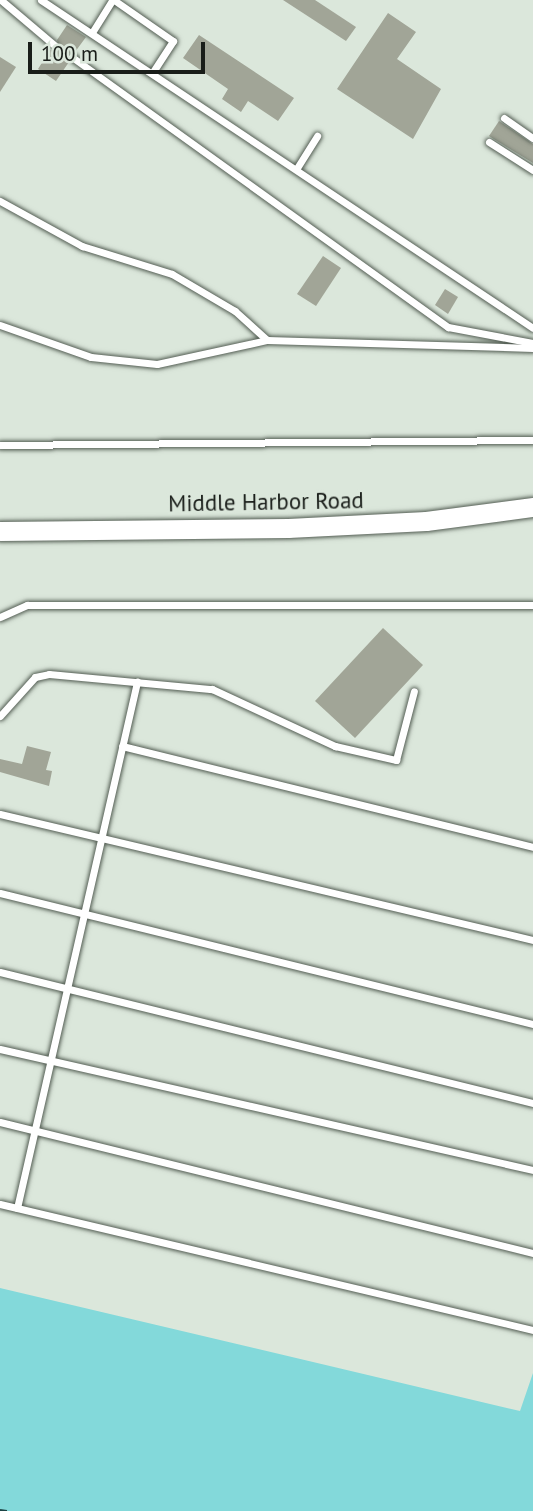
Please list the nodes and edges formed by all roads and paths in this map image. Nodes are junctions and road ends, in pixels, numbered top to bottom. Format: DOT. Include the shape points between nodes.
graph roads {
  1 [pos="1,0"];
  2 [pos="41,0"];
  3 [pos="113,0"];
  4 [pos="93,31"];
  5 [pos="54,45"];
  6 [pos="72,57"];
  7 [pos="153,72"];
  8 [pos="504,118"];
  9 [pos="317,136"];
  10 [pos="533,138"];
  11 [pos="489,142"];
  12 [pos="297,168"];
  13 [pos="533,170"];
  14 [pos="0,201"];
  15 [pos="0,325"];
  16 [pos="533,328"];
  17 [pos="267,340"];
  18 [pos="533,346"];
  19 [pos="533,440"];
  20 [pos="0,445"];
  21 [pos="533,507"];
  22 [pos="0,531"];
  23 [pos="533,604"];
  24 [pos="0,617"];
  25 [pos="137,682"];
  26 [pos="414,691"];
  27 [pos="0,716"];
  28 [pos="122,746"];
  29 [pos="0,814"];
  30 [pos="101,840"];
  31 [pos="533,847"];
  32 [pos="0,893"];
  33 [pos="84,913"];
  34 [pos="533,940"];
  35 [pos="0,972"];
  36 [pos="67,988"];
  37 [pos="533,1024"];
  38 [pos="0,1049"];
  39 [pos="51,1062"];
  40 [pos="533,1103"];
  41 [pos="0,1122"];
  42 [pos="35,1130"];
  43 [pos="533,1170"];
  44 [pos="0,1204"];
  45 [pos="17,1208"];
  46 [pos="533,1253"];
  47 [pos="533,1330"];
  1 -- 5 [label="lane"];
  2 -- 4 [label="lane"];
  3 -- 4 [label="lane"];
  3 -- 7 [label="lane" via="173,41"];
  4 -- 7 [label="lane"];
  6 -- 18 [label="lane" via="448,327"];
  7 -- 12 [label="lane"];
  8 -- 10 [label="lane"];
  9 -- 12 [label="lane"];
  11 -- 13 [label="lane"];
  12 -- 16 [label="lane"];
  14 -- 17 [label="lane" via="82,246 172,274 235,311"];
  15 -- 17 [label="lane" via="91,357 157,364"];
  17 -- 18 [label="lane"];
  19 -- 20 [label="lane"];
  21 -- 22 [label="main road, Middle Harbor Road" via="426,521 288,528"];
  23 -- 24 [label="lane" via="27,606"];
  25 -- 26 [label="lane" via="212,688 335,746 396,760"];
  25 -- 27 [label="lane" via="50,674 35,677"];
  25 -- 28 [label="lane"];
  28 -- 30 [label="lane"];
  28 -- 31 [label="lane"];
  29 -- 30 [label="lane"];
  30 -- 33 [label="lane"];
  30 -- 34 [label="lane"];
  32 -- 33 [label="lane"];
  33 -- 36 [label="lane"];
  33 -- 37 [label="lane"];
  35 -- 36 [label="lane"];
  36 -- 39 [label="lane"];
  36 -- 40 [label="lane"];
  38 -- 39 [label="lane"];
  39 -- 42 [label="lane"];
  39 -- 43 [label="lane"];
  41 -- 42 [label="lane"];
  42 -- 45 [label="lane"];
  42 -- 46 [label="lane"];
  44 -- 45 [label="lane"];
  45 -- 47 [label="lane"];
}
